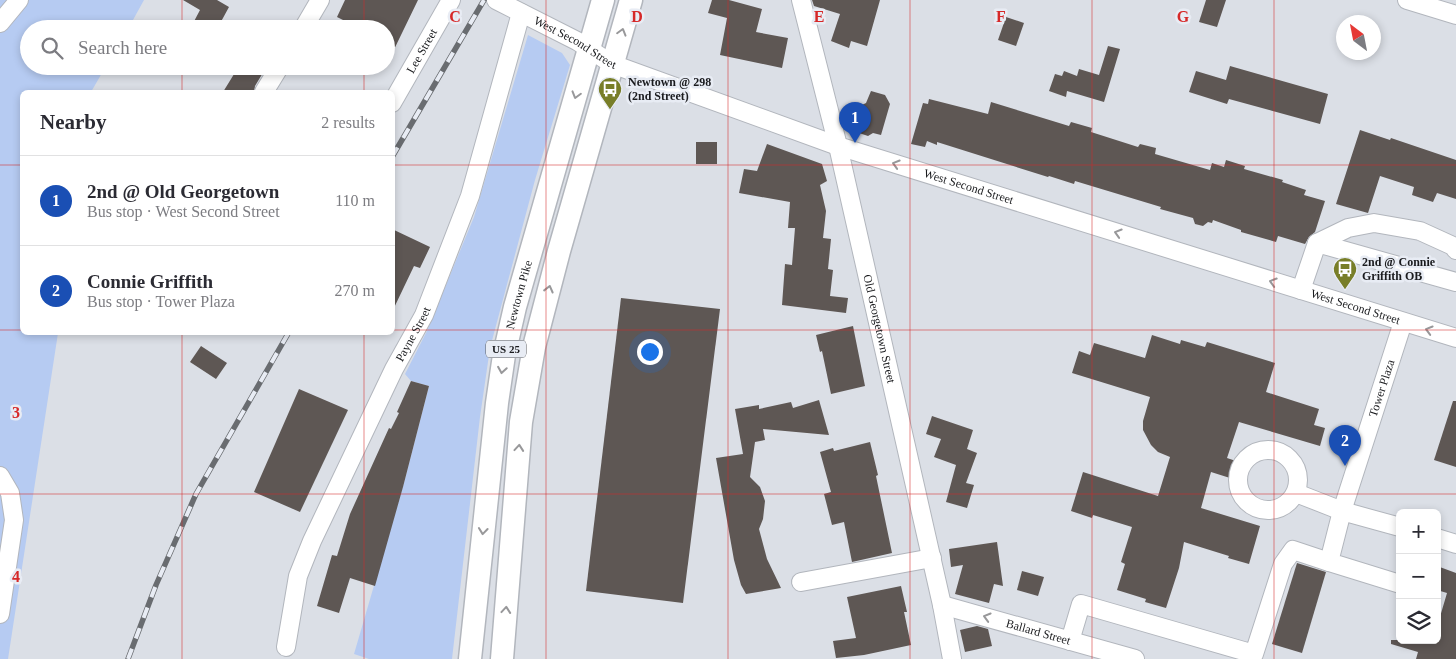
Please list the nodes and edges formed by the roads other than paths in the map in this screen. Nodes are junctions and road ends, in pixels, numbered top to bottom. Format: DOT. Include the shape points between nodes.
graph roads {
  1 [pos="19,0"];
  2 [pos="320,0"];
  3 [pos="451,0"];
  4 [pos="496,0"];
  5 [pos="603,0"];
  6 [pos="631,0"];
  7 [pos="801,0"];
  8 [pos="1406,0"];
  9 [pos="521,13"];
  10 [pos="1456,15"];
  11 [pos="308,20"];
  12 [pos="0,23"];
  13 [pos="590,48"];
  14 [pos="612,64"];
  15 [pos="274,75"];
  16 [pos="265,90"];
  17 [pos="395,98"];
  18 [pos="838,146"];
  19 [pos="1316,243"];
  20 [pos="1456,250"];
  21 [pos="1456,282"];
  22 [pos="1301,290"];
  23 [pos="1403,322"];
  24 [pos="1456,338"];
  25 [pos="0,476"];
  26 [pos="1296,493"];
  27 [pos="1342,511"];
  28 [pos="1396,526"];
  29 [pos="1441,539"];
  30 [pos="1456,544"];
  31 [pos="932,558"];
  32 [pos="1329,562"];
  33 [pos="801,582"];
  34 [pos="1396,583"];
  35 [pos="942,605"];
  36 [pos="0,614"];
  37 [pos="1070,641"];
  38 [pos="286,646"];
  39 [pos="504,657"];
  40 [pos="470,659"];
  41 [pos="952,659"];
  42 [pos="1135,659"];
  1 -- 12 [label="street"];
  2 -- 11 [label="street"];
  3 -- 17 [label="street, Lee Street"];
  4 -- 9 [label="street, West Second Street"];
  5 -- 13 [label="main road, Newtown Pike / US 25"];
  14 -- 6 [label="main road, US 25, one-way"];
  7 -- 18 [label="street, Old Georgetown Street"];
  8 -- 10 [label="street"];
  9 -- 13 [label="street, West Second Street"];
  9 -- 38 [label="street, Payne Street" via="470,196 424,314 394,369 312,541 298,576"];
  13 -- 14 [label="street, West Second Street"];
  13 -- 40 [label="main road, Newtown Pike / US 25, one-way" via="504,355"];
  14 -- 18 [label="street, West Second Street"];
  39 -- 14 [label="main road, US 25, one-way" via="522,422 534,347"];
  15 -- 16 [label="street"];
  22 -- 18 [label="street, West Second Street, one-way"];
  18 -- 31 [label="street, Old Georgetown Street"];
  19 -- 20 [label="street" via="1348,228 1374,223 1420,230 1454,246"];
  19 -- 21 [label="street"];
  19 -- 22 [label="street"];
  22 -- 23 [label="street, West Second Street"];
  24 -- 23 [label="street, West Second Street, one-way"];
  23 -- 27 [label="street, Tower Plaza"];
  25 -- 36 [label="street" via="10,494 14,520"];
  26 -- 27 [label="street"];
  27 -- 28 [label="street"];
  27 -- 32 [label="street, Tower Plaza"];
  29 -- 30 [label="street"];
  31 -- 33 [label="street"];
  31 -- 35 [label="street, Old Georgetown Street"];
  32 -- 34 [label="street"];
  32 -- 37 [label="street" via="1293,550 1283,564 1254,654 1081,604"];
  37 -- 35 [label="street, Ballard Street, one-way"];
  35 -- 41 [label="street, Old Georgetown Street"];
  37 -- 42 [label="street, Ballard Street"];
}
